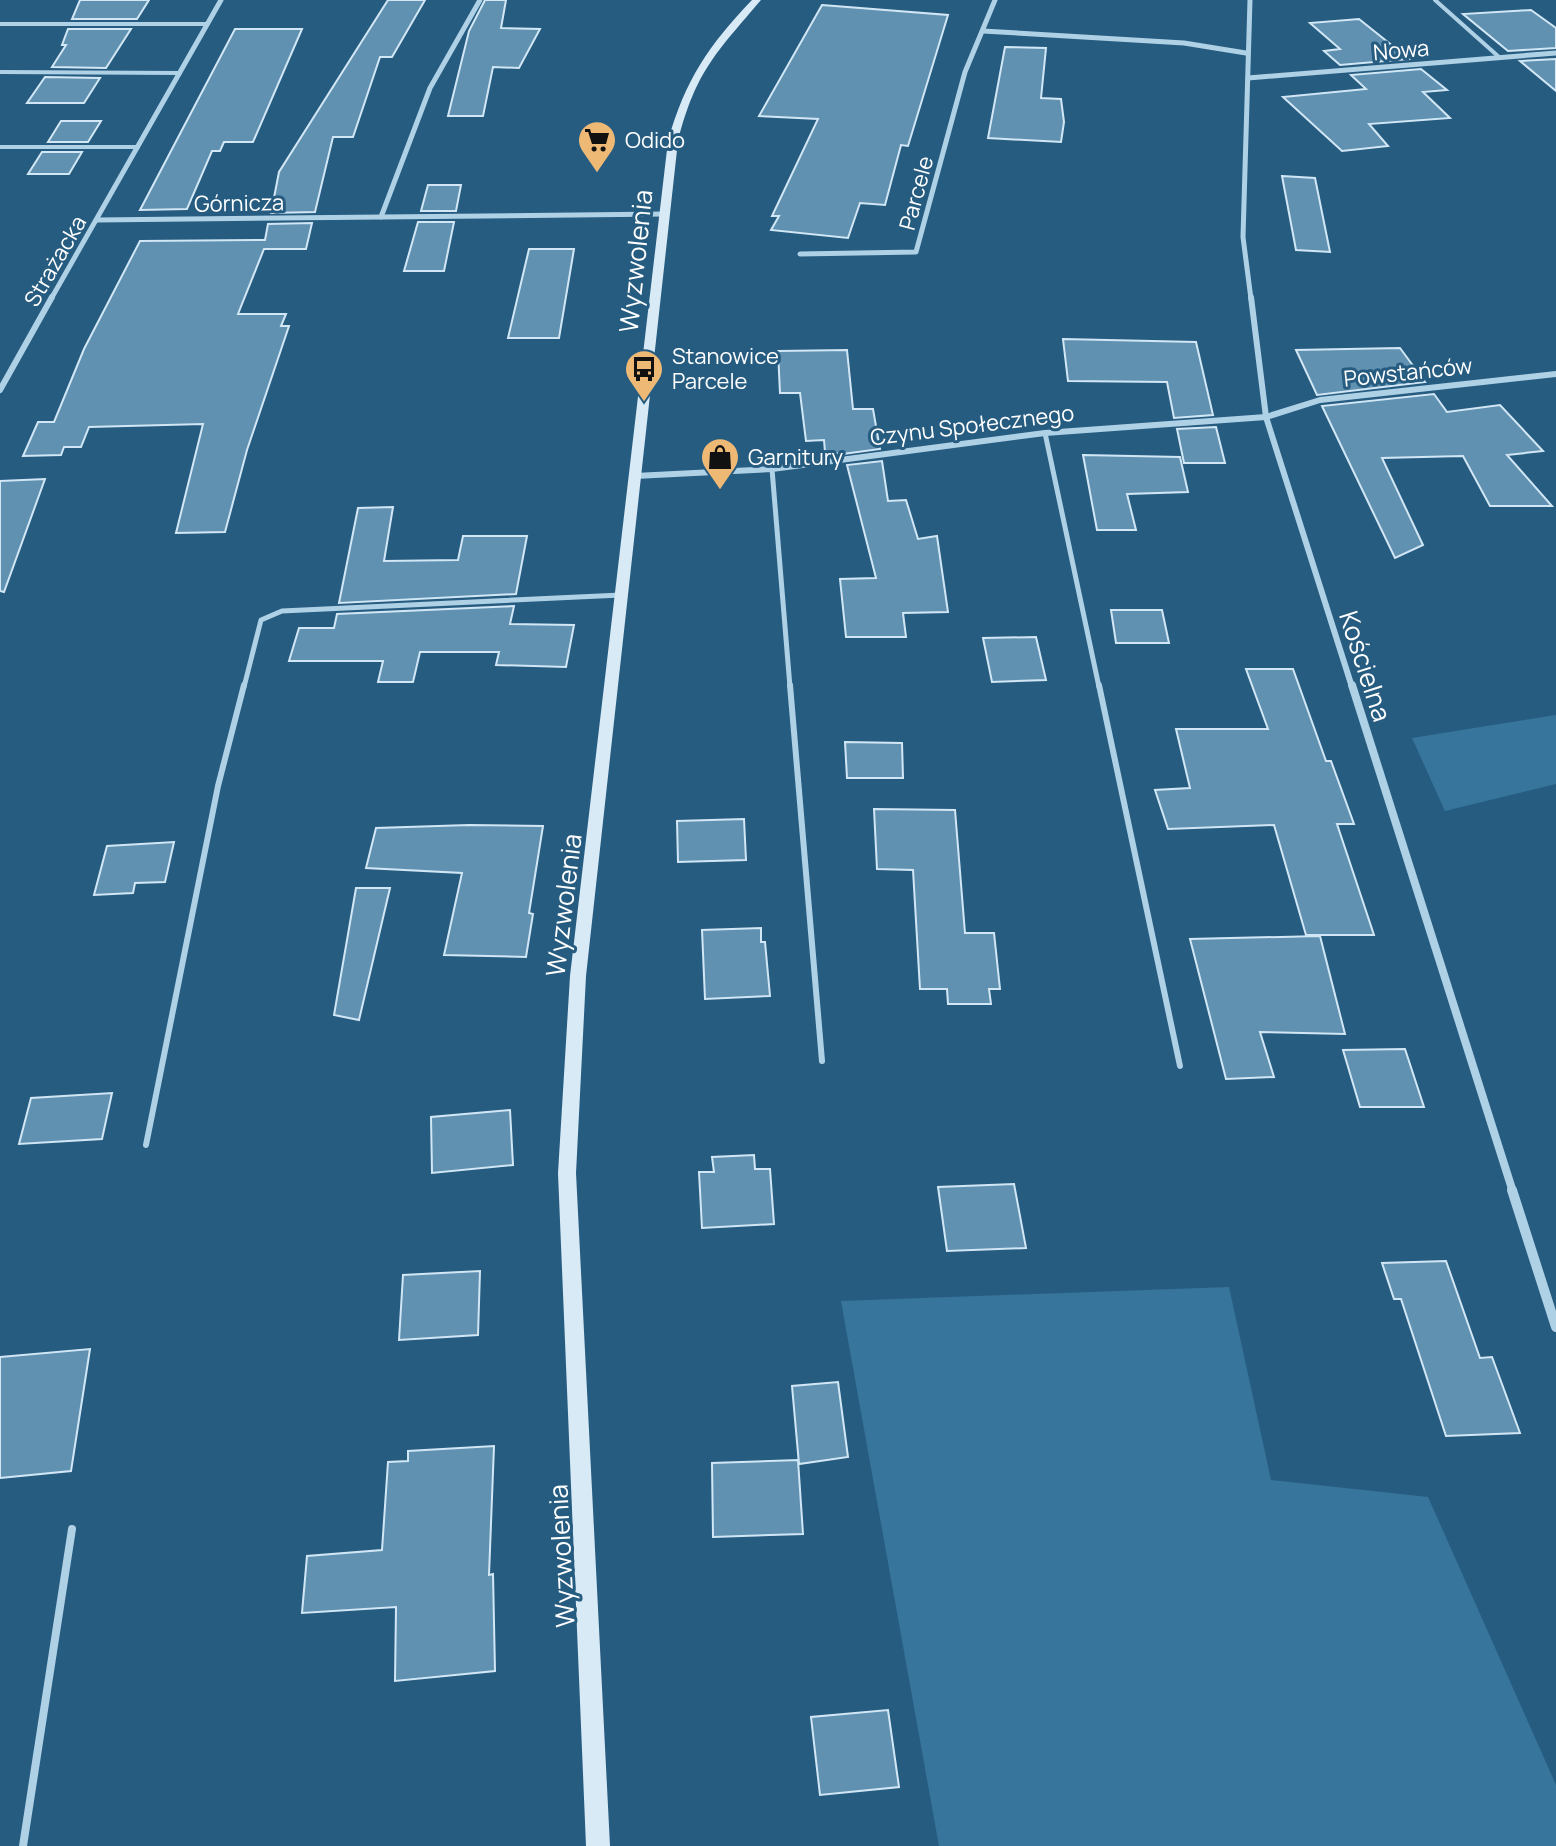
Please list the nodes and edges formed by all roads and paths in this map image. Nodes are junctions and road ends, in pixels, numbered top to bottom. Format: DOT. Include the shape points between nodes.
graph roads {
  1 [pos="221,0"];
  2 [pos="480,0"];
  3 [pos="757,0"];
  4 [pos="995,0"];
  5 [pos="1250,0"];
  6 [pos="1435,0"];
  7 [pos="0,24"];
  8 [pos="207,24"];
  9 [pos="983,31"];
  10 [pos="1246,53"];
  11 [pos="1556,53"];
  12 [pos="1499,57"];
  13 [pos="0,72"];
  14 [pos="180,73"];
  15 [pos="1248,78"];
  16 [pos="0,147"];
  17 [pos="138,147"];
  18 [pos="664,214"];
  19 [pos="381,217"];
  20 [pos="97,220"];
  21 [pos="800,254"];
  22 [pos="1556,374"];
  23 [pos="0,390"];
  24 [pos="1266,417"];
  25 [pos="1045,433"];
  26 [pos="772,469"];
  27 [pos="635,476"];
  28 [pos="624,595"];
  29 [pos="822,1061"];
  30 [pos="1180,1066"];
  31 [pos="146,1145"];
  32 [pos="1556,1327"];
  33 [pos="72,1529"];
  34 [pos="23,1846"];
  35 [pos="598,1846"];
  1 -- 8 [label="street, Strażacka"];
  2 -- 19 [label="street" via="430,88"];
  3 -- 18 [label="main road, Wyzwolenia" via="691,79 673,141"];
  4 -- 9 [label="street, Parcele"];
  5 -- 10 [label="street, Kościelna"];
  6 -- 12 [label="lane"];
  7 -- 8 [label="lane"];
  8 -- 14 [label="street, Strażacka"];
  9 -- 10 [label="street" via="1134,39"];
  9 -- 21 [label="street, Parcele" via="965,72 916,252"];
  10 -- 15 [label="street, Kościelna"];
  11 -- 12 [label="street, Nowa"];
  12 -- 15 [label="street, Nowa"];
  13 -- 14 [label="lane"];
  14 -- 17 [label="street, Strażacka"];
  15 -- 24 [label="street, Kościelna" via="1243,237"];
  16 -- 17 [label="lane"];
  17 -- 20 [label="street, Strażacka"];
  18 -- 19 [label="street, Górnicza"];
  18 -- 27 [label="main road, Wyzwolenia"];
  19 -- 20 [label="street, Górnicza"];
  20 -- 23 [label="street, Strażacka"];
  22 -- 24 [label="street, Powstańców" via="1320,400"];
  24 -- 25 [label="street, Czynu Społecznego"];
  24 -- 32 [label="street, Kościelna"];
  25 -- 26 [label="street, Czynu Społecznego"];
  25 -- 30 [label="lane"];
  26 -- 27 [label="street, Czynu Społecznego"];
  26 -- 29 [label="lane"];
  27 -- 28 [label="main road, Wyzwolenia"];
  28 -- 31 [label="lane" via="282,611 261,620 218,786"];
  28 -- 35 [label="main road, Wyzwolenia" via="578,976 567,1173"];
  33 -- 34 [label="lane"];
}
